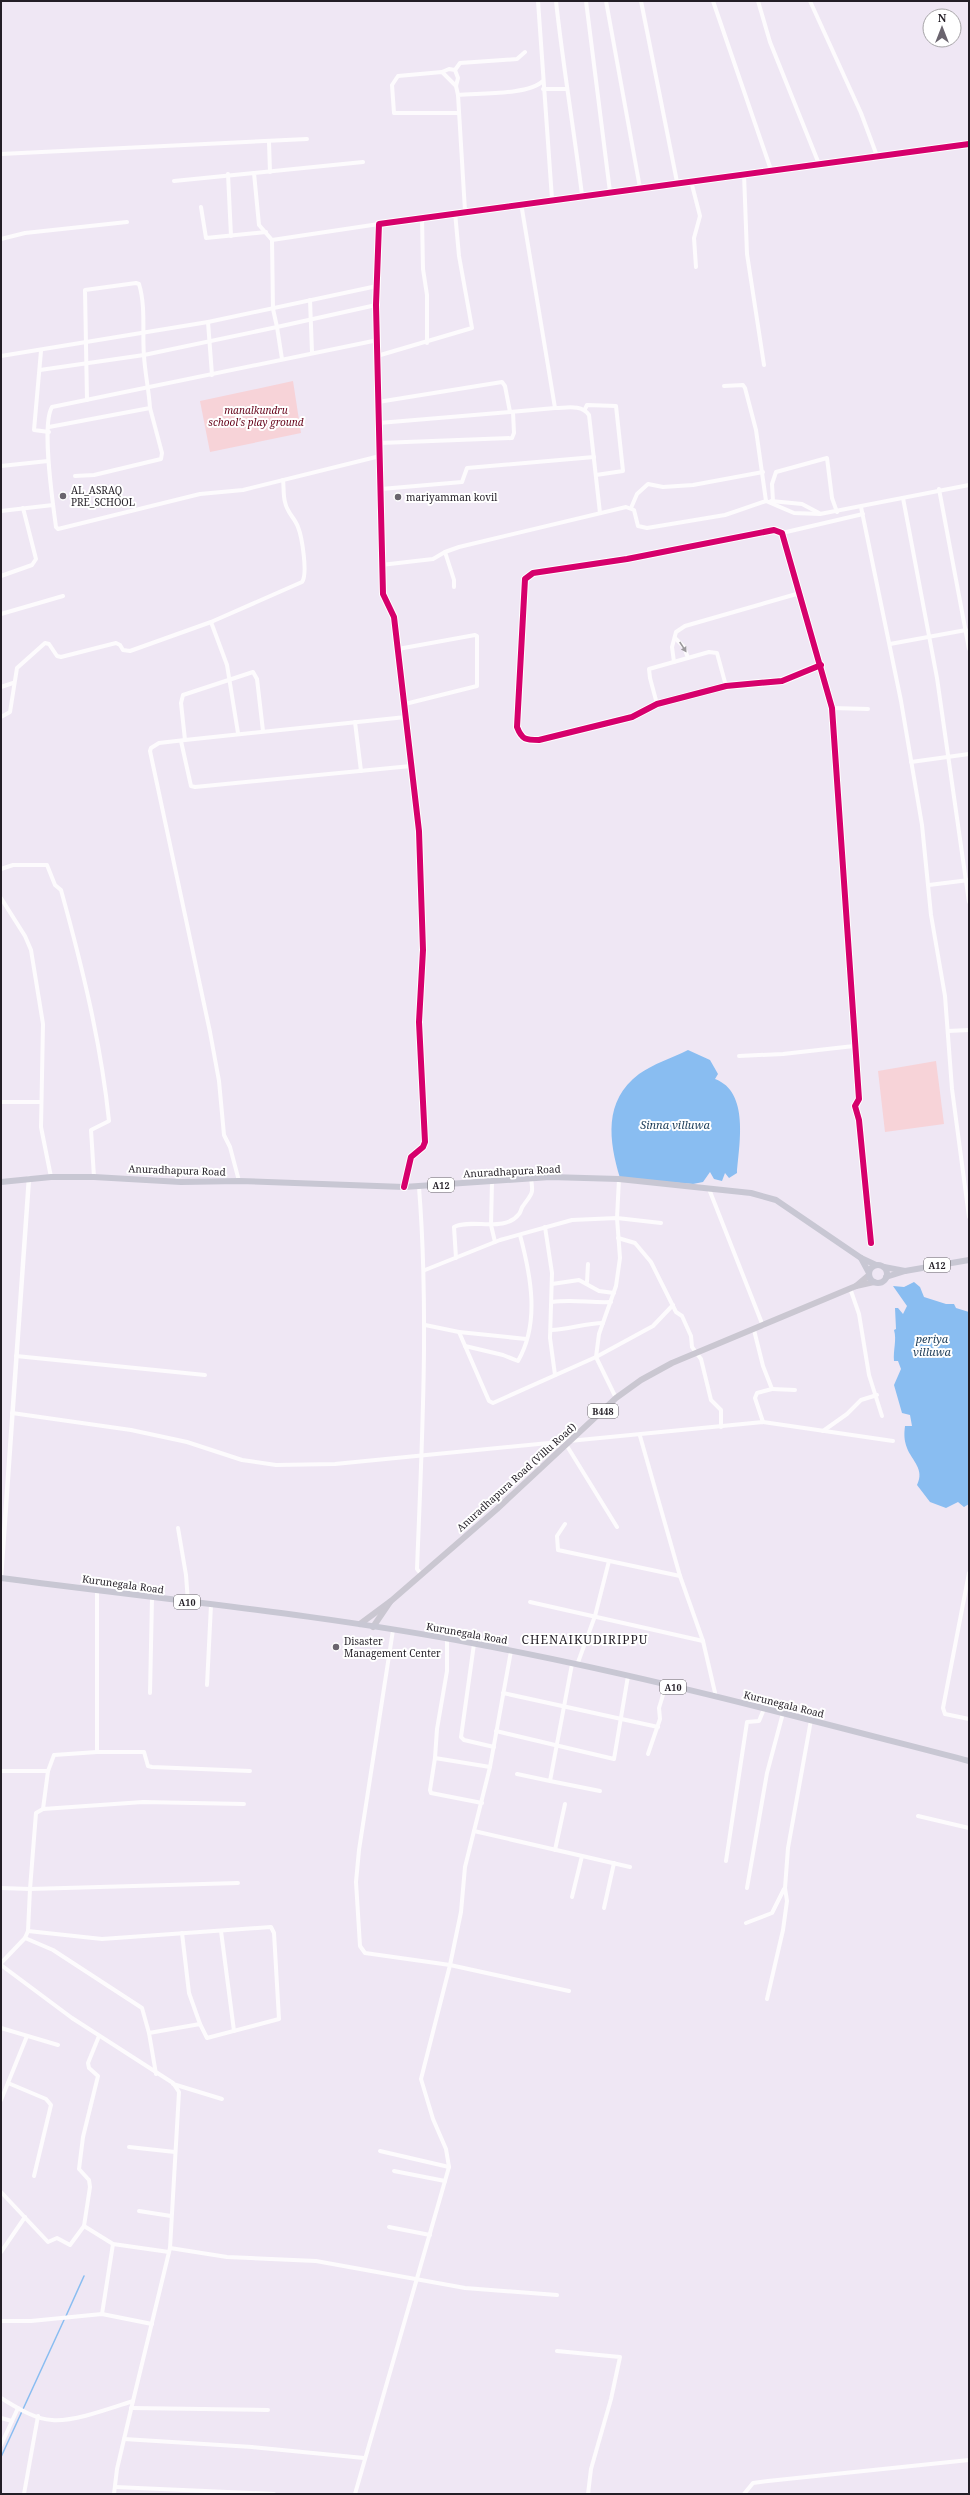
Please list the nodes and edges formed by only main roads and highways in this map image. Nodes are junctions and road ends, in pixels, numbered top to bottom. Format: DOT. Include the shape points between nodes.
graph roads {
  1 [pos="1,1182"];
  2 [pos="861,1258"];
  3 [pos="969,1260"];
  4 [pos="876,1265"];
  5 [pos="884,1267"];
  6 [pos="905,1271"];
  7 [pos="869,1274"];
  8 [pos="886,1278"];
  9 [pos="874,1282"];
  10 [pos="853,1287"];
  11 [pos="1,1577"];
  12 [pos="391,1601"];
  13 [pos="360,1624"];
  14 [pos="373,1626"];
  15 [pos="969,1761"];
  1 -- 2 [label="highway, Anuradhapura Road / A12" via="28,1178 94,1177 181,1182 239,1181 419,1187 531,1179 619,1179 751,1193 776,1200"];
  2 -- 4 [label="highway, Anuradhapura Road / A12"];
  2 -- 7 [label="highway, Anuradhapura Road / A12"];
  3 -- 6 [label="highway, A12"];
  4 -- 5 [label="highway"];
  4 -- 7 [label="highway"];
  5 -- 6 [label="highway, A12"];
  5 -- 8 [label="highway"];
  6 -- 8 [label="highway, A12"];
  7 -- 9 [label="highway"];
  7 -- 10 [label="main road, Anuradhapura Road (Villu Road) / B448"];
  8 -- 9 [label="highway"];
  9 -- 10 [label="main road, Anuradhapura Road (Villu Road) / B448"];
  10 -- 12 [label="main road, Anuradhapura Road (Villu Road) / B448" via="649,1374 616,1398 567,1446"];
  11 -- 13 [label="highway, Kurunegala Road / A10"];
  12 -- 13 [label="main road, Anuradhapura Road (Villu Road) / B448"];
  12 -- 14 [label="main road, Anuradhapura Road (Villu Road) / B448"];
  13 -- 14 [label="highway, Kurunegala Road / A10"];
  14 -- 15 [label="highway, Kurunegala Road / A10" via="511,1651 628,1676"];
}
